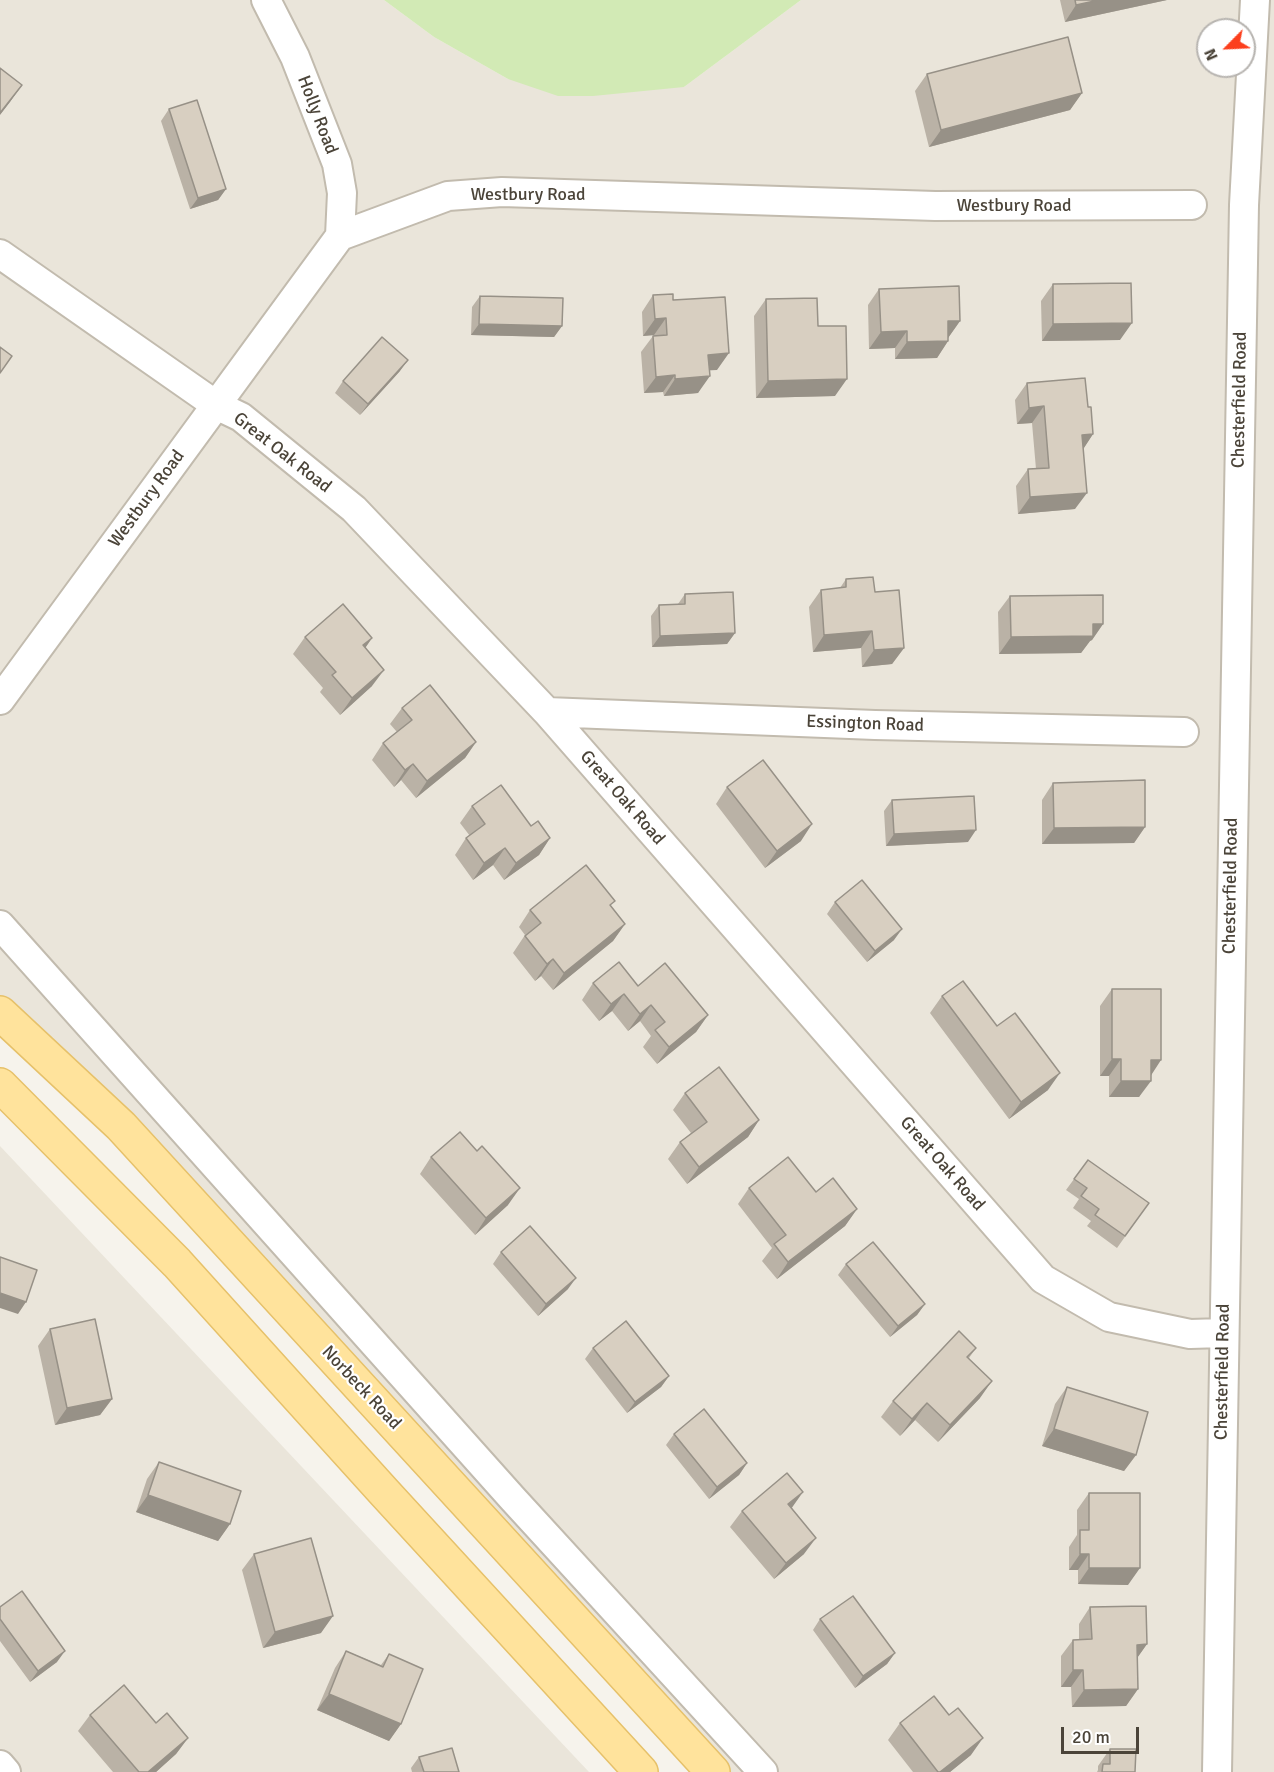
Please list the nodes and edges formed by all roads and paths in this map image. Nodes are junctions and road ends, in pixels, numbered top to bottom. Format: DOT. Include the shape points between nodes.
graph roads {
  1 [pos="266,0"];
  2 [pos="1255,0"];
  3 [pos="1192,205"];
  4 [pos="340,236"];
  5 [pos="0,254"];
  6 [pos="216,405"];
  7 [pos="0,700"];
  8 [pos="546,712"];
  9 [pos="1184,732"];
  10 [pos="0,926"];
  11 [pos="0,1013"];
  12 [pos="0,1085"];
  13 [pos="1223,1333"];
  14 [pos="0,1765"];
  15 [pos="6,1772"];
  16 [pos="641,1772"];
  17 [pos="713,1772"];
  18 [pos="763,1772"];
  19 [pos="1217,1772"];
  1 -- 4 [label="street, Holly Road" via="295,57 337,164 342,193"];
  2 -- 13 [label="street, Chesterfield Road" via="1244,205"];
  3 -- 4 [label="street, Westbury Road" via="935,206 502,192 448,196"];
  4 -- 6 [label="street, Westbury Road"];
  5 -- 6 [label="street, Great Oak Road"];
  6 -- 7 [label="street, Westbury Road"];
  6 -- 8 [label="street, Great Oak Road" via="241,417 354,509"];
  8 -- 9 [label="street, Essington Road"];
  8 -- 13 [label="street, Great Oak Road" via="1043,1279 1109,1317 1190,1334"];
  10 -- 18 [label="street"];
  11 -- 17 [label="main road, Norbeck Road" via="121,1126"];
  12 -- 16 [label="main road" via="177,1263"];
  13 -- 19 [label="street, Chesterfield Road"];
  14 -- 15 [label="street"];
}
